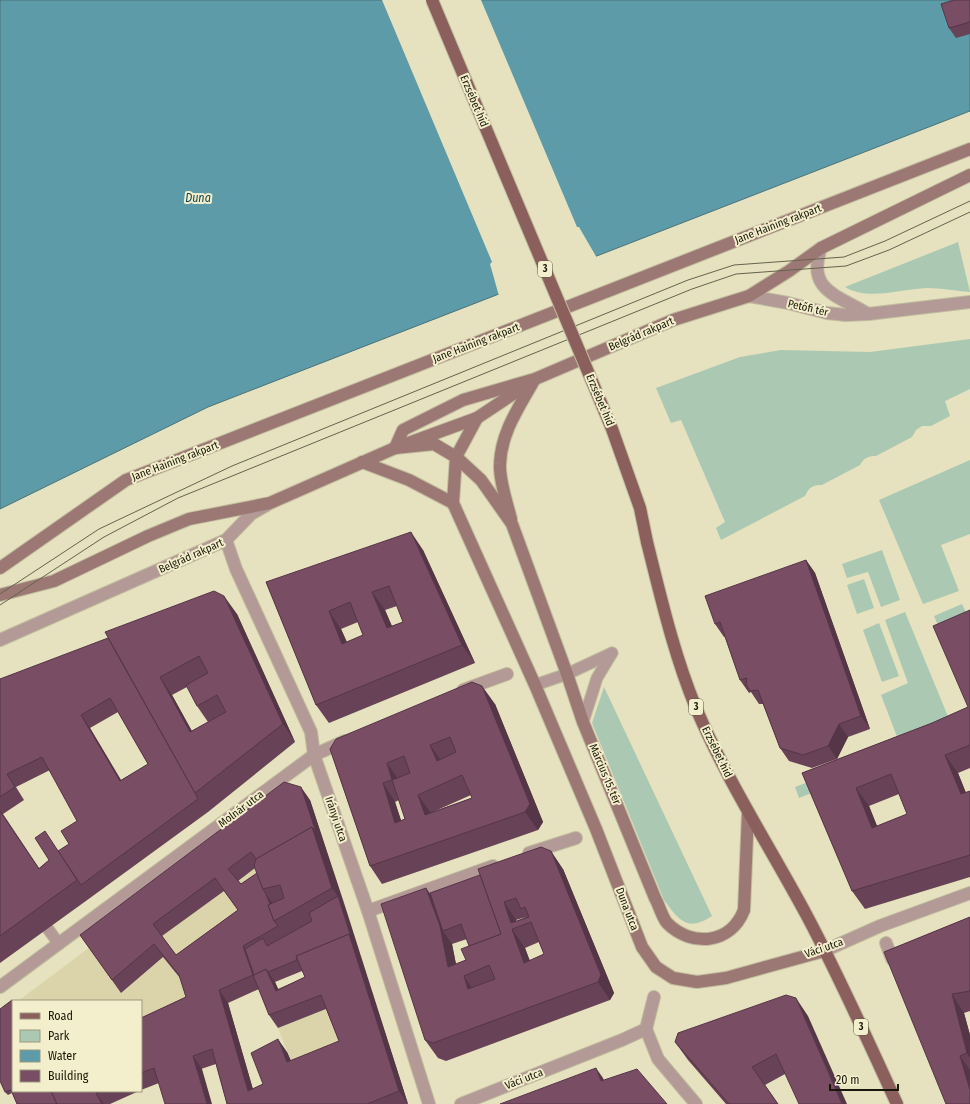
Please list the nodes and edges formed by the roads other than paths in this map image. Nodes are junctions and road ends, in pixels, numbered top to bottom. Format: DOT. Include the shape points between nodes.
graph roads {
  1 [pos="432,0"];
  2 [pos="970,149"];
  3 [pos="970,175"];
  4 [pos="821,248"];
  5 [pos="749,296"];
  6 [pos="970,302"];
  7 [pos="868,314"];
  8 [pos="535,379"];
  9 [pos="477,418"];
  10 [pos="395,448"];
  11 [pos="456,457"];
  12 [pos="362,462"];
  13 [pos="270,503"];
  14 [pos="453,503"];
  15 [pos="512,524"];
  16 [pos="226,540"];
  17 [pos="0,568"];
  18 [pos="0,594"];
  19 [pos="0,640"];
  20 [pos="507,674"];
  21 [pos="567,674"];
  22 [pos="535,685"];
  23 [pos="452,695"];
  24 [pos="583,722"];
  25 [pos="358,736"];
  26 [pos="314,755"];
  27 [pos="747,809"];
  28 [pos="576,838"];
  29 [pos="520,856"];
  30 [pos="506,862"];
  31 [pos="970,893"];
  32 [pos="368,911"];
  33 [pos="48,929"];
  34 [pos="886,943"];
  35 [pos="59,944"];
  36 [pos="824,951"];
  37 [pos="906,953"];
  38 [pos="673,978"];
  39 [pos="0,987"];
  40 [pos="654,997"];
  41 [pos="646,1029"];
  42 [pos="430,1104"];
  43 [pos="461,1104"];
  44 [pos="696,1104"];
  45 [pos="897,1104"];
  1 -- 27 [label="main road, Erzsébet híd / 3, bridge" via="612,429 640,508 661,602 679,660 710,741"];
  2 -- 17 [label="street, Jane Haining rakpart" via="126,480"];
  3 -- 4 [label="street, Belgrád rakpart"];
  4 -- 5 [label="street, Belgrád rakpart"];
  4 -- 7 [label="street, Petőfi tér" via="816,269 818,280 825,288"];
  5 -- 7 [label="street, Petőfi tér" via="827,313"];
  5 -- 8 [label="street, Belgrád rakpart" via="672,320"];
  6 -- 7 [label="street, Petőfi tér"];
  8 -- 9 [label="street, Belgrád rakpart"];
  8 -- 10 [label="street, Belgrád rakpart" via="463,400 403,430"];
  8 -- 15 [label="street" via="510,422 504,438 500,466"];
  9 -- 10 [label="street, Belgrád rakpart"];
  9 -- 11 [label="street"];
  10 -- 11 [label="street, Március 15. tér" via="434,444"];
  10 -- 12 [label="street, Belgrád rakpart"];
  11 -- 14 [label="street"];
  11 -- 15 [label="street, Március 15. tér" via="481,480"];
  12 -- 13 [label="street, Belgrád rakpart"];
  12 -- 14 [label="street" via="409,480"];
  13 -- 16 [label="street, Belgrád rakpart" via="251,514"];
  13 -- 18 [label="street" via="189,520 148,536 54,581"];
  14 -- 22 [label="street"];
  15 -- 21 [label="street, Március 15. tér"];
  16 -- 19 [label="street, Belgrád rakpart"];
  16 -- 26 [label="street, Irányi utca" via="236,569 311,732"];
  20 -- 23 [label="street"];
  21 -- 22 [label="lane"];
  21 -- 24 [label="street, Március 15. tér"];
  21 -- 24 [label="lane" via="612,653 598,678"];
  22 -- 38 [label="street, Duna utca" via="596,829 642,947 656,967"];
  24 -- 27 [label="street, Március 15. tér" via="666,922 685,936 704,939 721,936 740,921 744,910"];
  25 -- 26 [label="street, Molnár utca"];
  26 -- 32 [label="street, Irányi utca"];
  26 -- 35 [label="street, Molnár utca"];
  27 -- 36 [label="main road, 3" via="808,917"];
  28 -- 29 [label="street"];
  30 -- 32 [label="street"];
  31 -- 36 [label="street, Váci utca" via="884,924"];
  32 -- 42 [label="street, Irányi utca"];
  33 -- 35 [label="lane"];
  34 -- 37 [label="street" via="892,959"];
  35 -- 39 [label="street, Molnár utca"];
  36 -- 38 [label="street, Váci utca" via="726,978 697,982"];
  36 -- 45 [label="main road, 3"];
  40 -- 41 [label="street"];
  41 -- 43 [label="street, Váci utca"];
  41 -- 44 [label="street" via="658,1059"];
}
